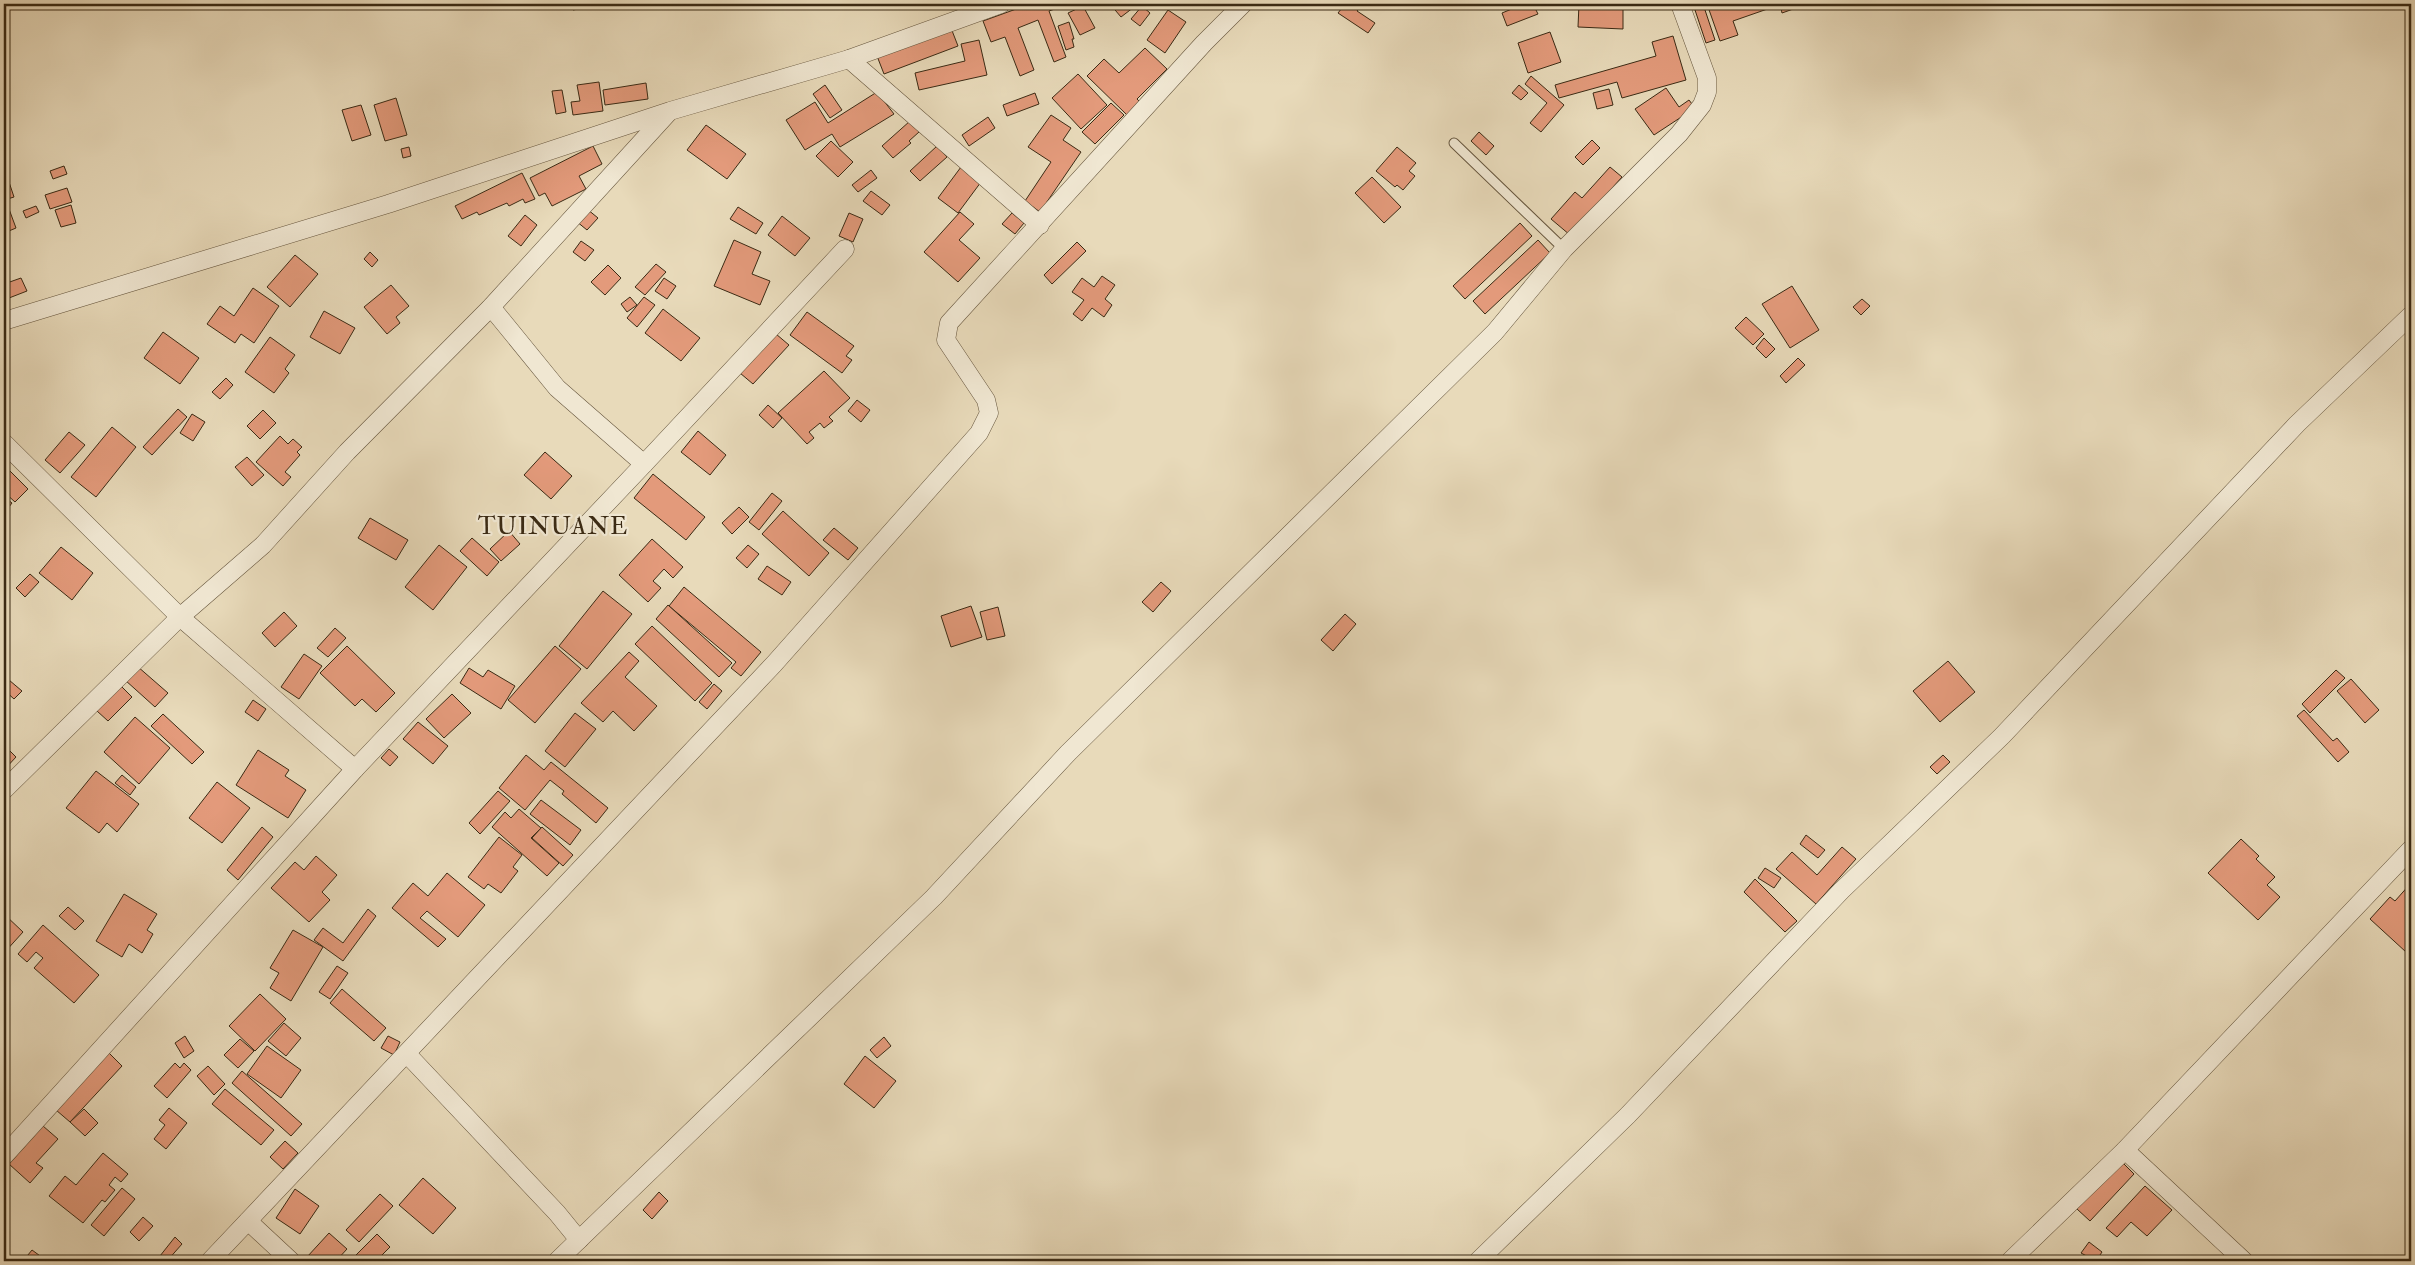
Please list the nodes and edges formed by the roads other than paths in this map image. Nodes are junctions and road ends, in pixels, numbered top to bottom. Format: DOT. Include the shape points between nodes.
graph roads {
  1 [pos="1000,4"];
  2 [pos="1243,4"];
  3 [pos="1680,4"];
  4 [pos="849,59"];
  5 [pos="670,111"];
  6 [pos="1454,143"];
  7 [pos="1040,226"];
  8 [pos="844,249"];
  9 [pos="1564,249"];
  10 [pos="491,307"];
  11 [pos="2411,315"];
  12 [pos="4,321"];
  13 [pos="4,443"];
  14 [pos="644,464"];
  15 [pos="180,617"];
  16 [pos="355,769"];
  17 [pos="4,790"];
  18 [pos="2411,849"];
  19 [pos="407,1054"];
  20 [pos="2125,1150"];
  21 [pos="4,1156"];
  22 [pos="248,1221"];
  23 [pos="579,1240"];
  24 [pos="210,1261"];
  25 [pos="291,1261"];
  26 [pos="557,1261"];
  27 [pos="1478,1261"];
  28 [pos="2010,1261"];
  29 [pos="2244,1261"];
  1 -- 4 [label="street"];
  2 -- 7 [label="street"];
  3 -- 9 [label="street" via="1706,78 1707,92 1702,105 1679,134"];
  4 -- 5 [label="street"];
  4 -- 7 [label="street"];
  5 -- 10 [label="street"];
  5 -- 12 [label="street" via="388,204"];
  6 -- 9 [label="lane"];
  7 -- 19 [label="street" via="949,323 946,340 986,400 989,413 979,433 774,664"];
  8 -- 14 [label="street"];
  9 -- 23 [label="street" via="1494,332 1068,753 934,897"];
  10 -- 14 [label="street" via="557,388"];
  10 -- 15 [label="street" via="347,452 264,545"];
  11 -- 27 [label="street" via="2297,424 2002,736 1841,891 1628,1115"];
  13 -- 15 [label="street"];
  14 -- 16 [label="street"];
  15 -- 16 [label="street"];
  15 -- 17 [label="street"];
  16 -- 21 [label="street"];
  18 -- 20 [label="street"];
  19 -- 22 [label="street"];
  19 -- 23 [label="street"];
  20 -- 28 [label="street"];
  20 -- 29 [label="street"];
  22 -- 24 [label="street"];
  22 -- 25 [label="street"];
  23 -- 26 [label="street"];
}
